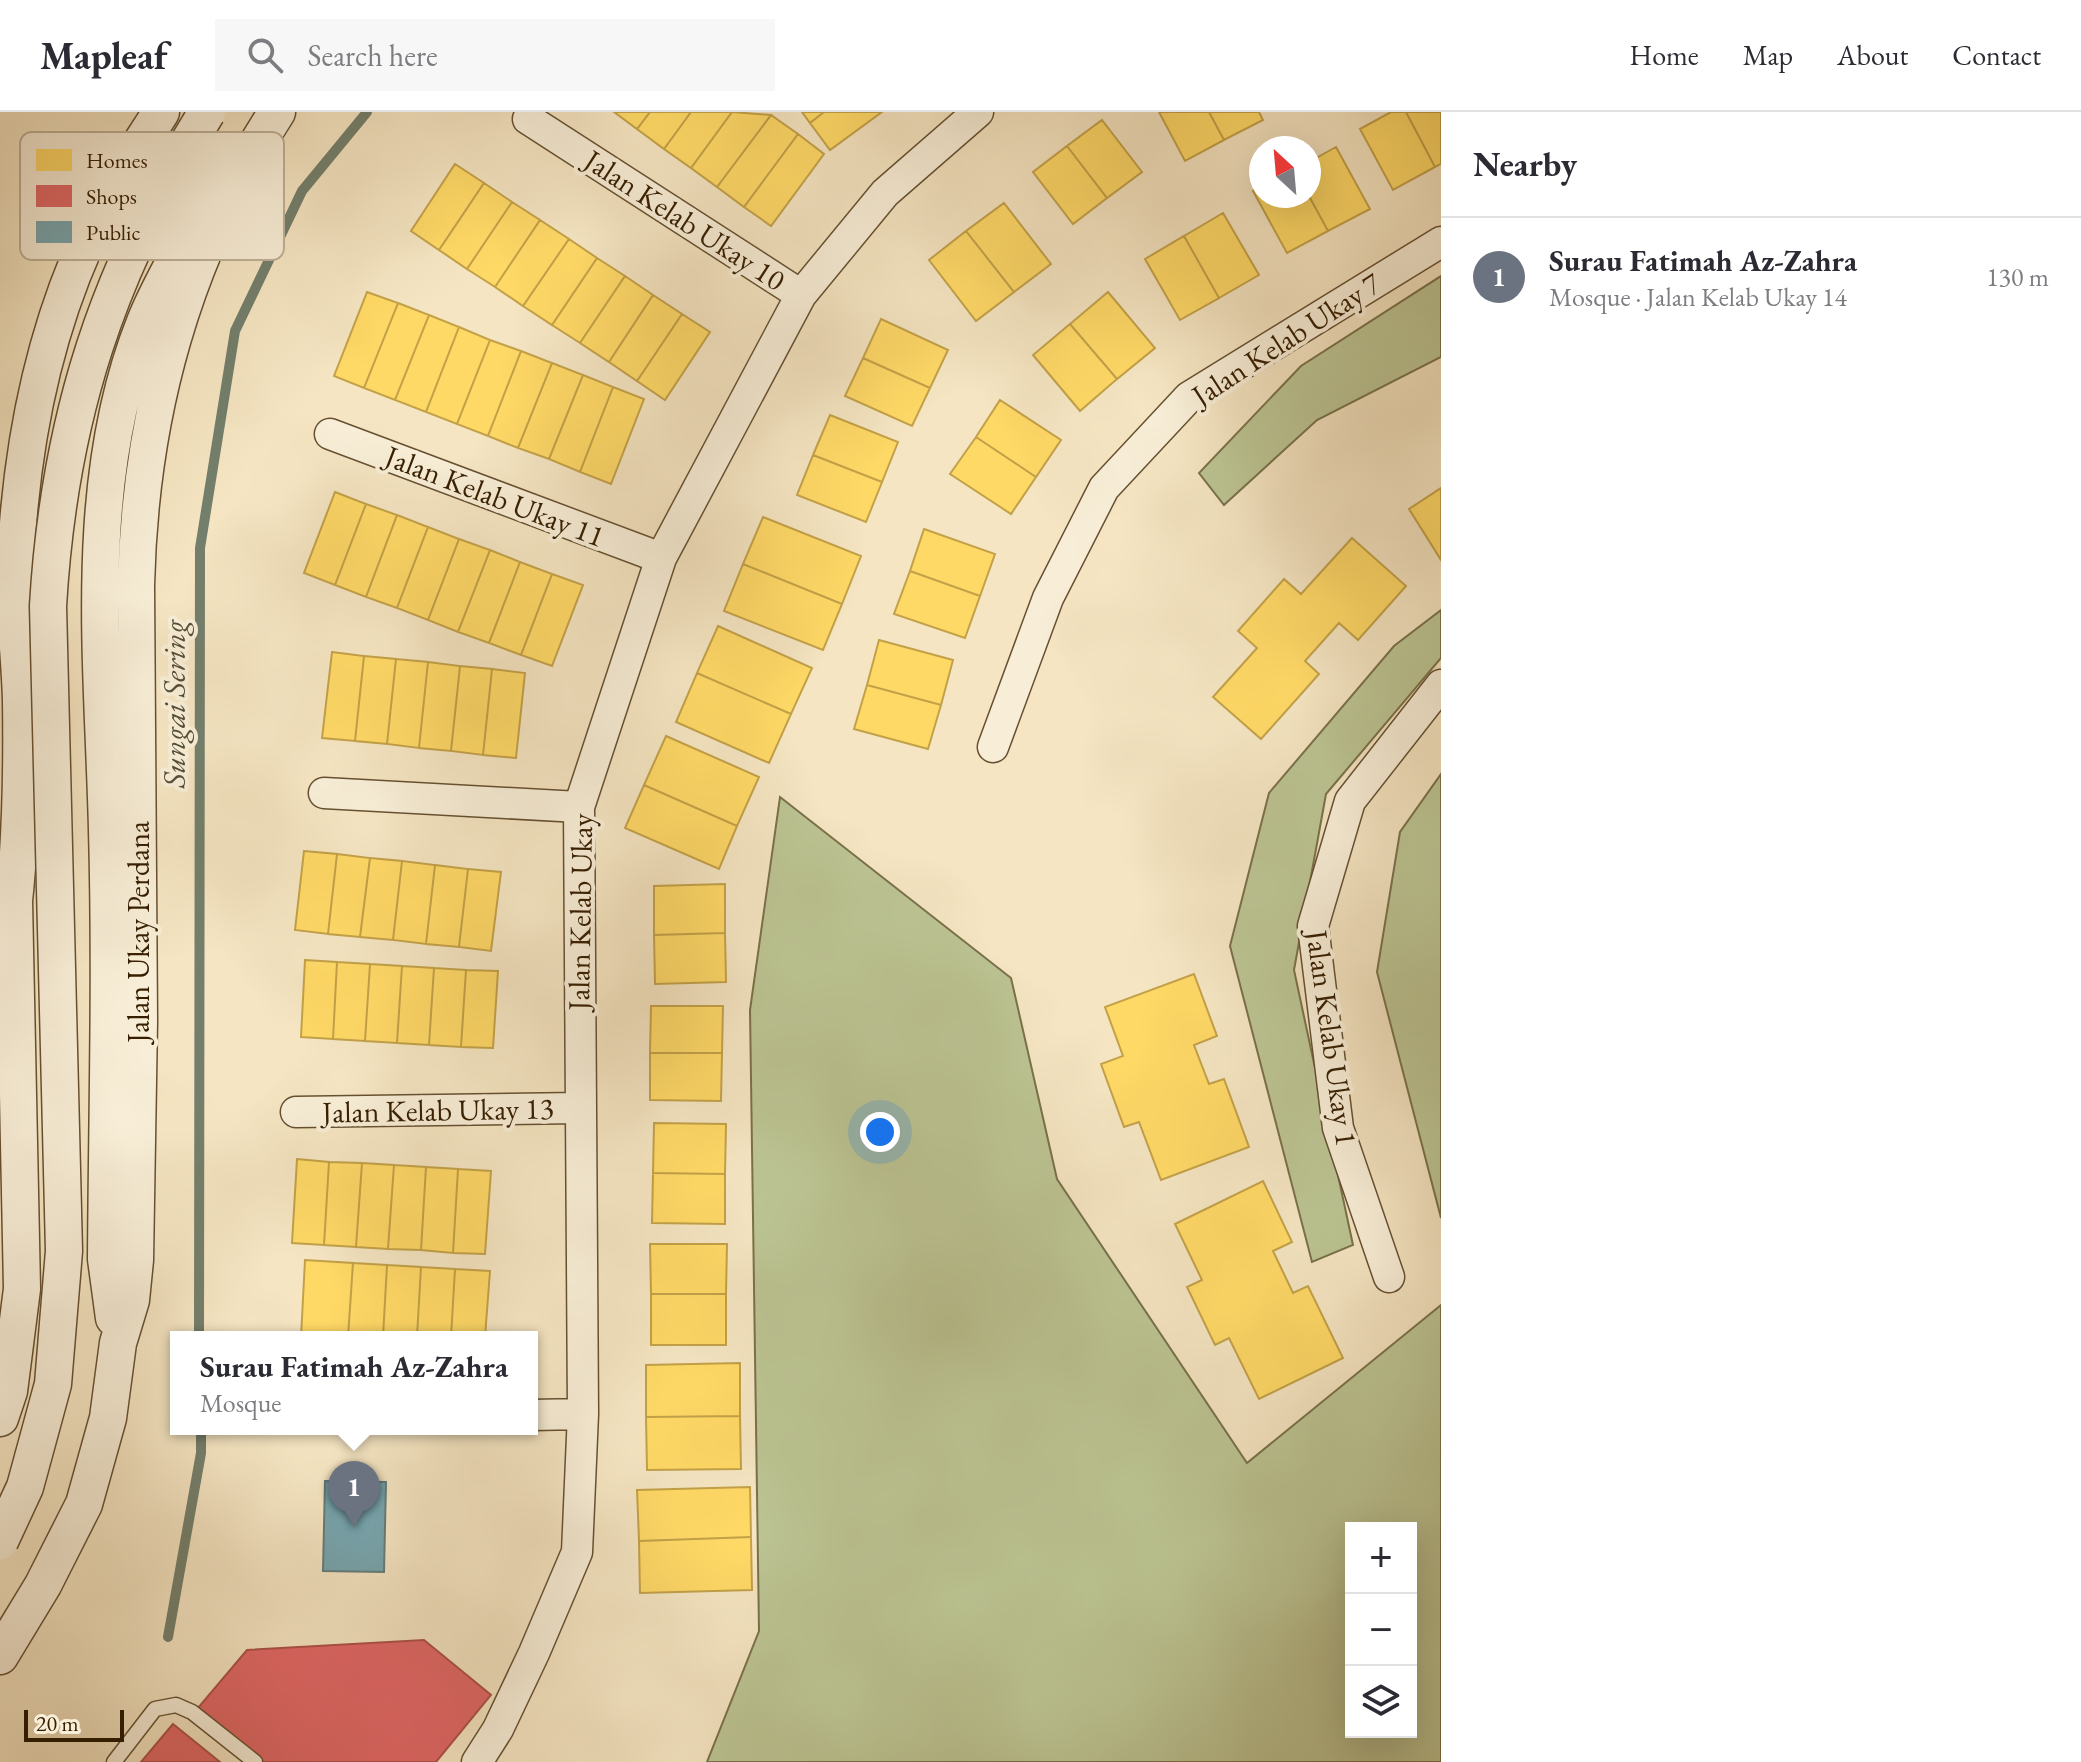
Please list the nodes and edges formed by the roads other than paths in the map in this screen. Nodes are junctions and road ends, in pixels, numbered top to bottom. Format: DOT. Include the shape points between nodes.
graph roads {
  1 [pos="161,112"];
  2 [pos="207,112"];
  3 [pos="978,112"];
  4 [pos="528,119"];
  5 [pos="149,132"];
  6 [pos="194,132"];
  7 [pos="1441,242"];
  8 [pos="81,260"];
  9 [pos="129,260"];
  10 [pos="175,260"];
  11 [pos="200,260"];
  12 [pos="801,295"];
  13 [pos="330,434"];
  14 [pos="661,558"];
  15 [pos="1441,685"];
  16 [pos="10,714"];
  17 [pos="993,747"];
  18 [pos="10,772"];
  19 [pos="104,774"];
  20 [pos="324,793"];
  21 [pos="579,807"];
  22 [pos="10,825"];
  23 [pos="107,831"];
  24 [pos="0,861"];
  25 [pos="14,901"];
  26 [pos="579,1108"];
  27 [pos="296,1112"];
  28 [pos="1389,1277"];
  29 [pos="118,1343"];
  30 [pos="583,1414"];
  31 [pos="538,1415"];
  32 [pos="0,1418"];
  33 [pos="0,1541"];
  34 [pos="0,1656"];
  35 [pos="114,1762"];
  36 [pos="255,1762"];
  37 [pos="477,1762"];
  1 -- 5 [label="street"];
  2 -- 6 [label="street, bridge"];
  3 -- 12 [label="street, Jalan Kelab Ukay" via="885,193"];
  4 -- 12 [label="street, Jalan Kelab Ukay 10"];
  7 -- 17 [label="street, Jalan Kelab Ukay 7" via="1189,397 1104,488 1048,598"];
  8 -- 16 [label="street" via="35,391 21,495"];
  9 -- 33 [label="street, bridge" via="103,314 67,447 52,535 48,606 64,1251 53,1384 25,1487"];
  10 -- 19 [label="street" via="145,322 113,445 100,582"];
  11 -- 29 [label="street, Jalan Ukay Perdana" via="174,325 145,451 138,520 135,1260 131,1300"];
  12 -- 14 [label="street, Jalan Kelab Ukay"];
  13 -- 14 [label="street, Jalan Kelab Ukay 11"];
  14 -- 21 [label="street, Jalan Kelab Ukay"];
  15 -- 28 [label="street, Jalan Kelab Ukay 1" via="1350,801 1313,926 1338,1128"];
  16 -- 18 [label="street"];
  18 -- 19 [label="street"];
  18 -- 22 [label="street"];
  19 -- 23 [label="street"];
  20 -- 21 [label="street"];
  21 -- 26 [label="street, Jalan Kelab Ukay"];
  22 -- 23 [label="street"];
  22 -- 25 [label="street"];
  23 -- 29 [label="street" via="106,1259"];
  24 -- 25 [label="street"];
  25 -- 32 [label="street" via="22,1289 9,1391"];
  26 -- 27 [label="street, Jalan Kelab Ukay 13"];
  26 -- 30 [label="street, Jalan Kelab Ukay"];
  29 -- 34 [label="street, Jalan Ukay Perdana" via="108,1418 84,1504"];
  30 -- 31 [label="street"];
  30 -- 37 [label="street, Jalan Kelab Ukay" via="577,1552 498,1729"];
  35 -- 36 [label="lane" via="155,1709 176,1705"];
}
